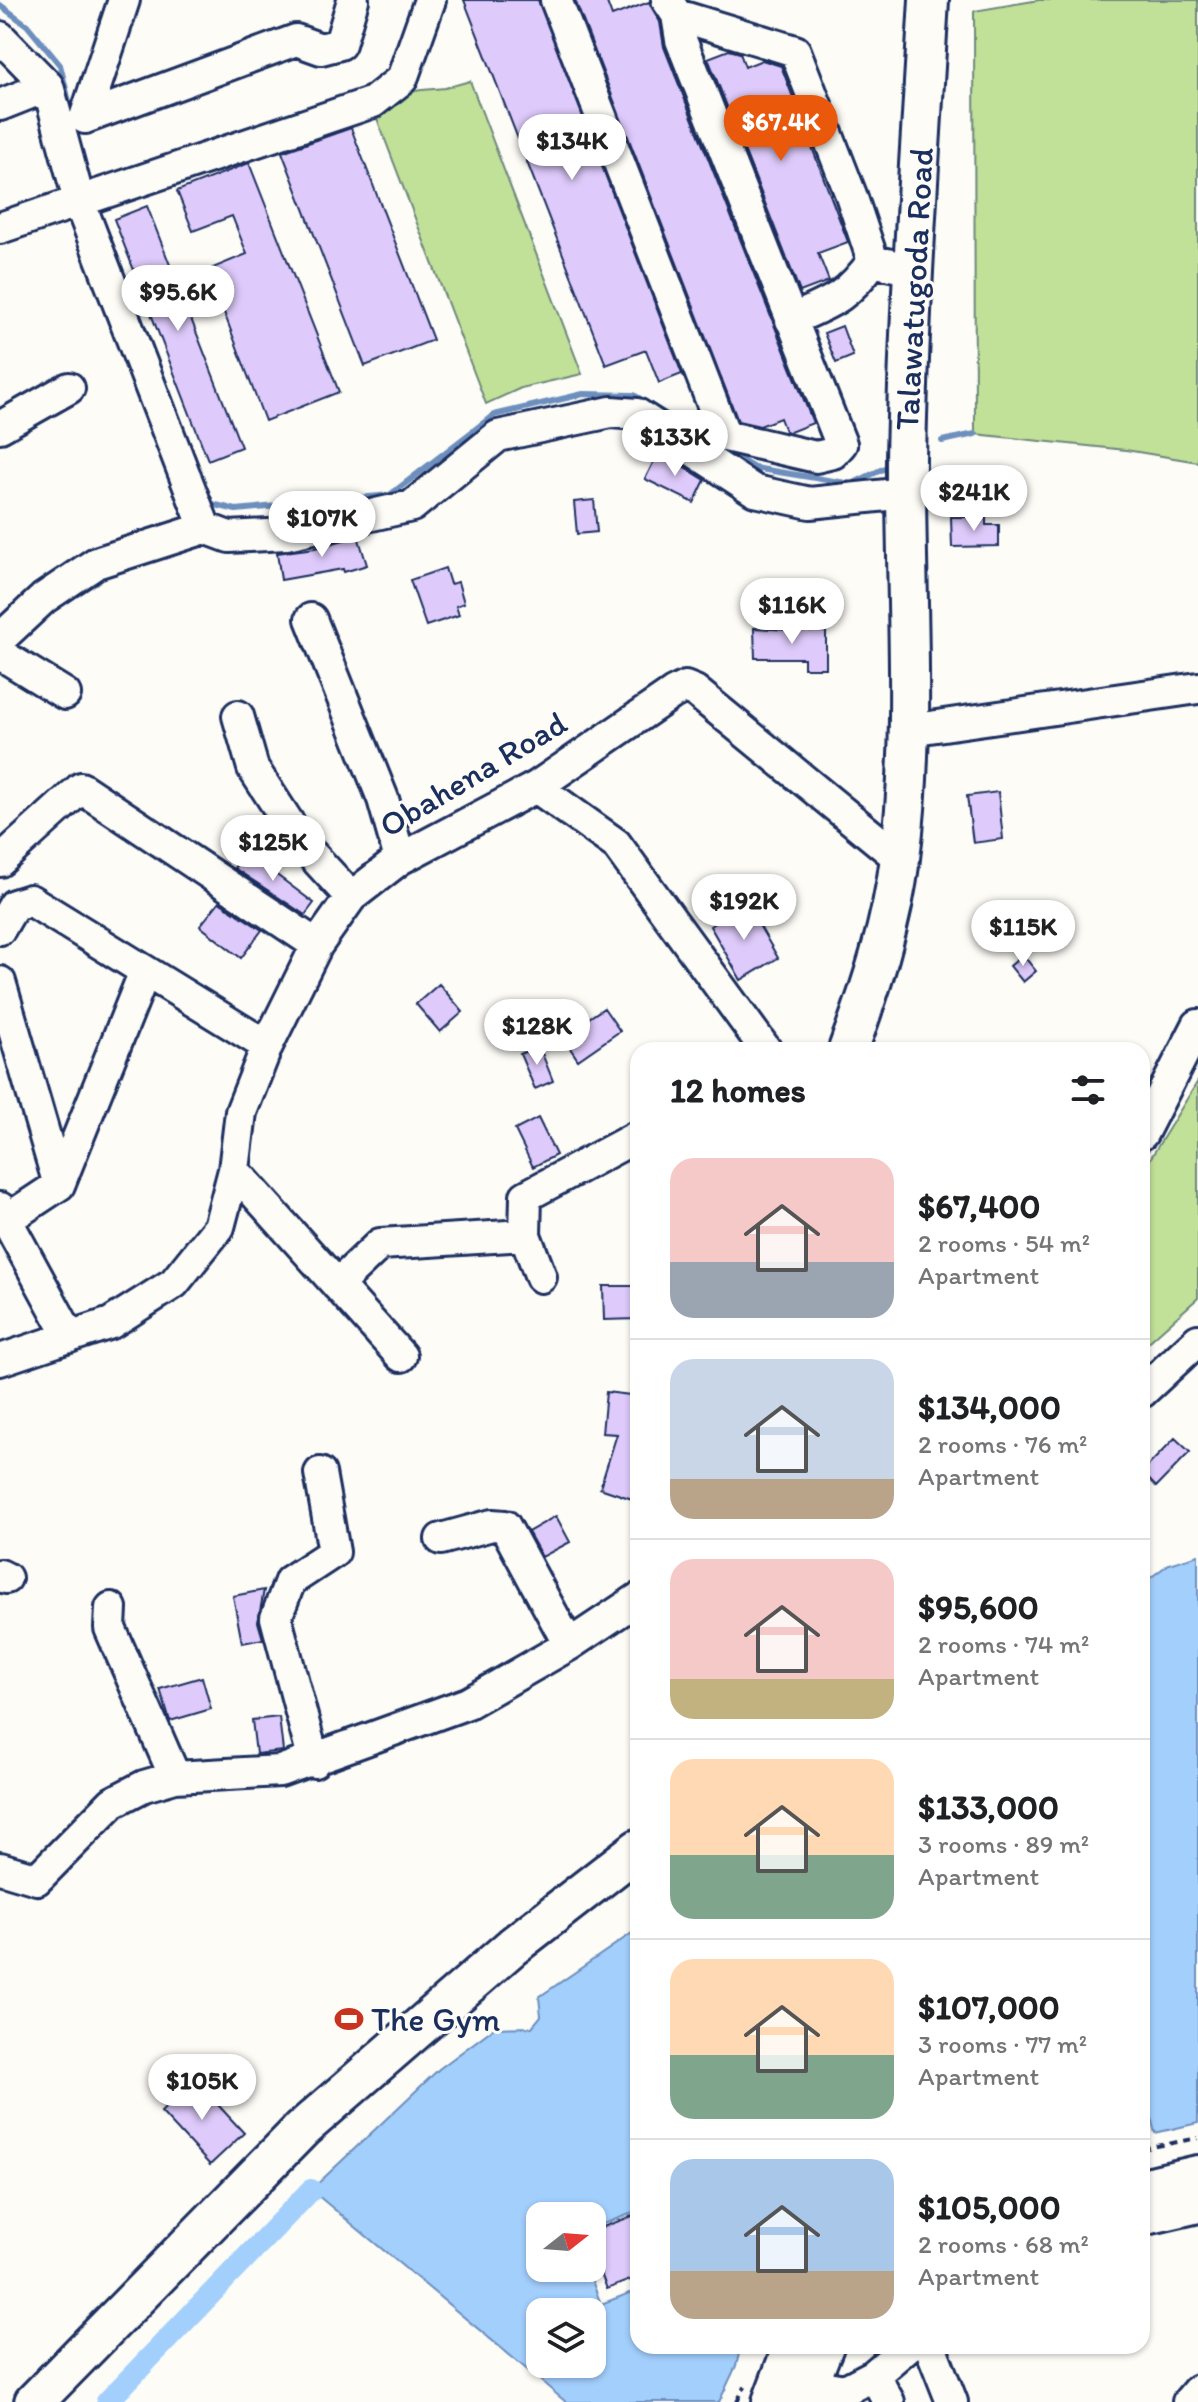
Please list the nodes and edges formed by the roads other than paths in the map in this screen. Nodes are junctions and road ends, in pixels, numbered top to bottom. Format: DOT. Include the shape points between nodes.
graph roads {
  1 [pos="124,0"];
  2 [pos="353,0"];
  3 [pos="430,0"];
  4 [pos="556,0"];
  5 [pos="929,0"];
  6 [pos="672,7"];
  7 [pos="0,37"];
  8 [pos="48,86"];
  9 [pos="0,105"];
  10 [pos="89,200"];
  11 [pos="0,228"];
  12 [pos="873,261"];
  13 [pos="913,270"];
  14 [pos="791,320"];
  15 [pos="69,388"];
  16 [pos="0,427"];
  17 [pos="906,493"];
  18 [pos="205,528"];
  19 [pos="311,619"];
  20 [pos="0,639"];
  21 [pos="0,654"];
  22 [pos="1198,688"];
  23 [pos="65,694"];
  24 [pos="238,716"];
  25 [pos="909,730"];
  26 [pos="536,787"];
  27 [pos="400,859"];
  28 [pos="900,859"];
  29 [pos="0,861"];
  30 [pos="0,876"];
  31 [pos="351,897"];
  32 [pos="30,900"];
  33 [pos="0,929"];
  34 [pos="317,945"];
  35 [pos="145,971"];
  36 [pos="0,982"];
  37 [pos="1198,1025"];
  38 [pos="760,1042"];
  39 [pos="851,1042"];
  40 [pos="267,1046"];
  41 [pos="1150,1118"];
  42 [pos="630,1140"];
  43 [pos="234,1170"];
  44 [pos="59,1185"];
  45 [pos="3,1214"];
  46 [pos="525,1235"];
  47 [pos="541,1277"];
  48 [pos="337,1285"];
  49 [pos="70,1337"];
  50 [pos="1198,1340"];
  51 [pos="401,1356"];
  52 [pos="0,1360"];
  53 [pos="1150,1385"];
  54 [pos="320,1473"];
  55 [pos="441,1539"];
  56 [pos="630,1604"];
  57 [pos="111,1608"];
  58 [pos="569,1645"];
  59 [pos="314,1762"];
  60 [pos="175,1777"];
  61 [pos="630,1857"];
  62 [pos="0,1868"];
  63 [pos="1198,2175"];
  64 [pos="1150,2186"];
  65 [pos="1198,2203"];
  66 [pos="1150,2214"];
  67 [pos="790,2354"];
  68 [pos="821,2354"];
  69 [pos="899,2354"];
  70 [pos="933,2354"];
  71 [pos="874,2375"];
  72 [pos="1198,2390"];
  73 [pos="805,2393"];
  74 [pos="34,2402"];
  75 [pos="772,2402"];
  76 [pos="889,2402"];
  77 [pos="952,2402"];
  78 [pos="1188,2402"];
  1 -- 2 [label="street" via="85,118 296,40 321,49 340,44"];
  3 -- 10 [label="street" via="402,79 373,102"];
  4 -- 14 [label="street" via="725,436 816,457 833,453 841,444"];
  5 -- 13 [label="main road, Talawatugoda Road"];
  6 -- 12 [label="street" via="795,51"];
  6 -- 14 [label="street"];
  7 -- 8 [label="street"];
  8 -- 9 [label="street"];
  8 -- 10 [label="street"];
  10 -- 11 [label="street"];
  10 -- 18 [label="street"];
  12 -- 13 [label="street"];
  12 -- 14 [label="street" via="838,300"];
  13 -- 17 [label="main road, Talawatugoda Road"];
  15 -- 16 [label="street"];
  17 -- 18 [label="street" via="810,503 755,491 637,414 611,412 498,436 412,506 286,534 229,537"];
  17 -- 25 [label="main road, Talawatugoda Road"];
  18 -- 20 [label="street" via="96,563 44,598"];
  19 -- 27 [label="street" via="383,799"];
  21 -- 23 [label="street"];
  22 -- 25 [label="street"];
  24 -- 31 [label="street" via="253,768 302,844"];
  25 -- 28 [label="main road, Talawatugoda Road"];
  26 -- 27 [label="street, Obahena Road"];
  26 -- 28 [label="street, Obahena Road" via="685,687"];
  26 -- 38 [label="street" via="616,844"];
  27 -- 31 [label="street, Obahena Road"];
  28 -- 39 [label="main road, Talawatugoda Road" via="873,982"];
  29 -- 34 [label="street" via="81,788"];
  30 -- 32 [label="street"];
  31 -- 34 [label="street, Obahena Road"];
  32 -- 33 [label="street" via="14,905"];
  32 -- 35 [label="street"];
  34 -- 40 [label="street, Obahena Road"];
  35 -- 40 [label="street"];
  35 -- 44 [label="street"];
  36 -- 44 [label="street"];
  37 -- 41 [label="street"];
  40 -- 43 [label="street, Obahena Road" via="241,1112"];
  42 -- 46 [label="street" via="526,1196"];
  43 -- 48 [label="street"];
  43 -- 49 [label="street, Obahena Road" via="219,1227 174,1283 111,1323"];
  44 -- 45 [label="street"];
  45 -- 49 [label="street"];
  46 -- 47 [label="street"];
  46 -- 48 [label="street" via="380,1244"];
  48 -- 51 [label="street"];
  49 -- 52 [label="street, Obahena Road"];
  50 -- 53 [label="street"];
  54 -- 59 [label="street" via="334,1552 290,1581 276,1618"];
  55 -- 58 [label="street" via="505,1526"];
  56 -- 58 [label="street"];
  57 -- 60 [label="street" via="110,1628"];
  58 -- 59 [label="street" via="468,1703"];
  59 -- 60 [label="street" via="280,1771"];
  60 -- 62 [label="street" via="113,1802 37,1879"];
  61 -- 74 [label="main road" via="513,1946 302,2129"];
  63 -- 64 [label="main road"];
  65 -- 66 [label="main road"];
  67 -- 75 [label="main road"];
  68 -- 73 [label="main road"];
  69 -- 71 [label="street"];
  70 -- 77 [label="street"];
  71 -- 73 [label="street" via="845,2390"];
  71 -- 76 [label="street"];
  72 -- 78 [label="street"];
}
